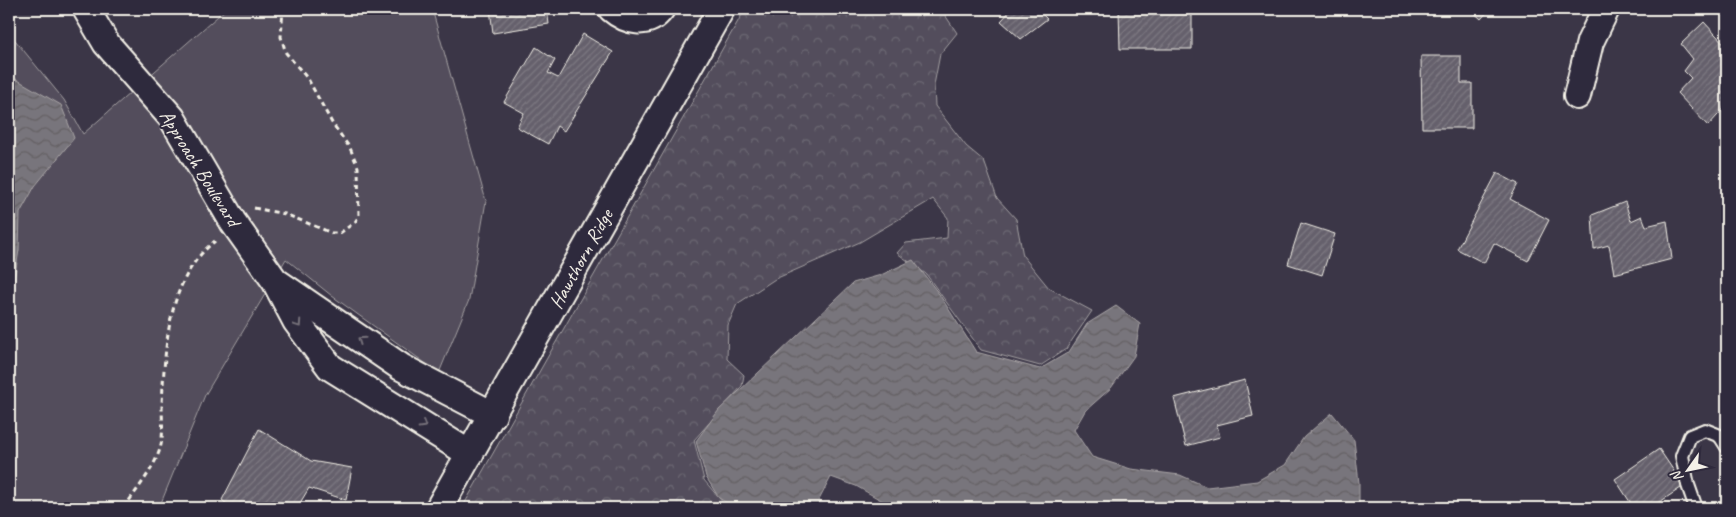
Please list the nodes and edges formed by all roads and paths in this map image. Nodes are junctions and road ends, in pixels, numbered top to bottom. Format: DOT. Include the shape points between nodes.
graph roads {
  1 [pos="86,9"];
  2 [pos="612,9"];
  3 [pos="661,9"];
  4 [pos="721,9"];
  5 [pos="1606,9"];
  6 [pos="1577,96"];
  7 [pos="275,281"];
  8 [pos="493,415"];
  9 [pos="1727,447"];
  10 [pos="470,454"];
  11 [pos="439,508"];
  12 [pos="1696,508"];
  1 -- 7 [label="street, Approach Boulevard" via="106,43 172,118 233,222"];
  2 -- 3 [label="street" via="619,16 635,21 654,16"];
  4 -- 8 [label="street, Hawthorn Ridge"];
  5 -- 6 [label="street" via="1590,42"];
  8 -- 7 [label="street, Approach Boulevard, one-way" via="401,367"];
  7 -- 10 [label="street, Approach Boulevard, one-way" via="296,321 330,367"];
  8 -- 10 [label="street, Hawthorn Ridge"];
  9 -- 12 [label="lane" via="1720,436 1705,430 1690,436 1682,456"];
  10 -- 11 [label="street, Hawthorn Ridge"];
}
